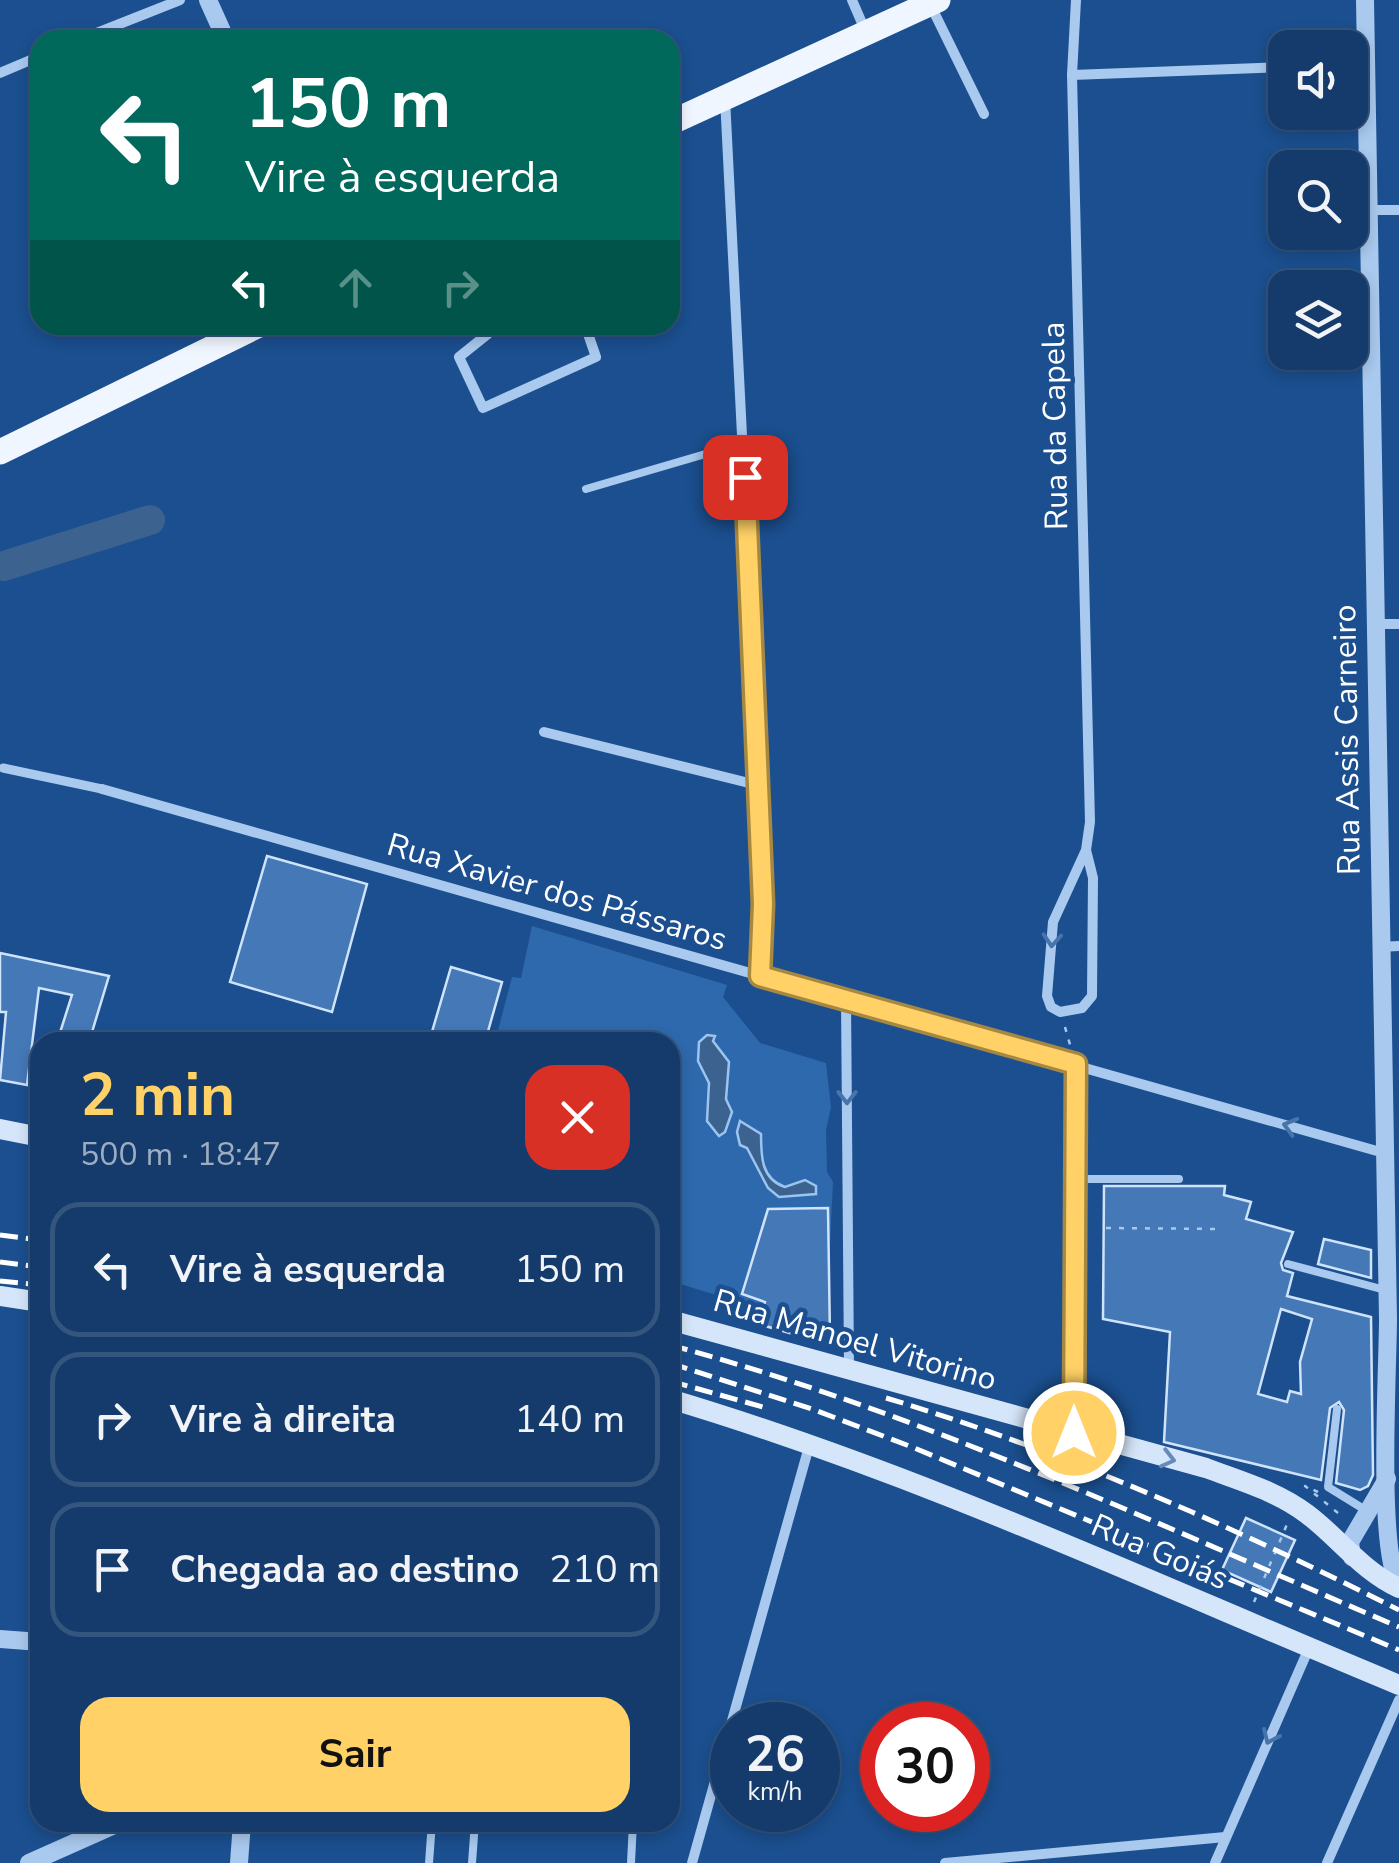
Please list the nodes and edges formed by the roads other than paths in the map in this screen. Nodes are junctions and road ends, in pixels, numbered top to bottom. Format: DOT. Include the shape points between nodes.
graph roads {
  1 [pos="180,0"];
  2 [pos="208,0"];
  3 [pos="852,0"];
  4 [pos="1076,0"];
  5 [pos="1365,0"];
  6 [pos="934,2"];
  7 [pos="104,30"];
  8 [pos="222,30"];
  9 [pos="868,35"];
  10 [pos="30,60"];
  11 [pos="1268,68"];
  12 [pos="0,73"];
  13 [pos="1072,75"];
  14 [pos="725,97"];
  15 [pos="984,114"];
  16 [pos="680,118"];
  17 [pos="1363,150"];
  18 [pos="1368,210"];
  19 [pos="1399,210"];
  20 [pos="1367,250"];
  21 [pos="240,335"];
  22 [pos="486,335"];
  23 [pos="588,335"];
  24 [pos="743,443"];
  25 [pos="0,452"];
  26 [pos="586,490"];
  27 [pos="1375,624"];
  28 [pos="1399,624"];
  29 [pos="544,732"];
  30 [pos="3,768"];
  31 [pos="756,785"];
  32 [pos="102,788"];
  33 [pos="1086,850"];
  34 [pos="1390,947"];
  35 [pos="760,976"];
  36 [pos="846,1000"];
  37 [pos="1076,1064"];
  38 [pos="0,1129"];
  39 [pos="30,1135"];
  40 [pos="1384,1152"];
  41 [pos="1179,1178"];
  42 [pos="1074,1179"];
  43 [pos="1392,1240"];
  44 [pos="1288,1264"];
  45 [pos="1387,1290"];
  46 [pos="0,1296"];
  47 [pos="30,1300"];
  48 [pos="680,1323"];
  49 [pos="849,1367"];
  50 [pos="680,1402"];
  51 [pos="1337,1409"];
  52 [pos="1074,1433"];
  53 [pos="810,1442"];
  54 [pos="1388,1479"];
  55 [pos="1367,1511"];
  56 [pos="1389,1551"];
  57 [pos="1356,1560"];
  58 [pos="1399,1585"];
  59 [pos="0,1639"];
  60 [pos="30,1641"];
  61 [pos="1309,1648"];
  62 [pos="1399,1685"];
  63 [pos="1399,1700"];
  64 [pos="99,1832"];
  65 [pos="241,1832"];
  66 [pos="431,1832"];
  67 [pos="474,1832"];
  68 [pos="634,1832"];
  69 [pos="1224,1837"];
  70 [pos="29,1863"];
  71 [pos="239,1863"];
  72 [pos="429,1863"];
  73 [pos="472,1863"];
  74 [pos="632,1863"];
  75 [pos="692,1863"];
  76 [pos="945,1863"];
  77 [pos="1215,1863"];
  78 [pos="1326,1863"];
  1 -- 7 [label="street"];
  2 -- 8 [label="street"];
  3 -- 9 [label="street"];
  4 -- 13 [label="street, Rua da Capela"];
  5 -- 17 [label="street, Rua Assis Carneiro" via="1359,65"];
  6 -- 9 [label="main road"];
  6 -- 15 [label="street"];
  9 -- 14 [label="main road"];
  10 -- 12 [label="street"];
  11 -- 13 [label="street"];
  13 -- 33 [label="street, Rua da Capela"];
  14 -- 16 [label="main road"];
  14 -- 24 [label="street"];
  18 -- 19 [label="street"];
  20 -- 27 [label="street, Rua Assis Carneiro"];
  21 -- 25 [label="main road"];
  22 -- 23 [label="street" via="459,357 484,408 596,358"];
  24 -- 26 [label="lane"];
  24 -- 31 [label="street"];
  27 -- 28 [label="street"];
  27 -- 34 [label="street, Rua Assis Carneiro"];
  29 -- 31 [label="street"];
  30 -- 32 [label="street, Rua Xavier dos Pássaros"];
  31 -- 35 [label="street"];
  32 -- 35 [label="street, Rua Xavier dos Pássaros"];
  33 -- 33 [label="street, Rua da Capela, one-way" via="1054,922 1047,996 1060,1012 1082,1008 1092,996 1093,878"];
  34 -- 40 [label="street, Rua Assis Carneiro"];
  35 -- 36 [label="street, Rua Xavier dos Pássaros"];
  36 -- 37 [label="street, Rua Xavier dos Pássaros"];
  36 -- 49 [label="street, one-way"];
  40 -- 37 [label="street, Rua Xavier dos Pássaros, one-way"];
  37 -- 42 [label="street"];
  38 -- 39 [label="main road"];
  40 -- 43 [label="street, Rua Assis Carneiro"];
  41 -- 42 [label="lane"];
  42 -- 52 [label="street"];
  43 -- 45 [label="street, Rua Assis Carneiro"];
  44 -- 45 [label="lane"];
  45 -- 54 [label="street, Rua Assis Carneiro"];
  46 -- 47 [label="main road"];
  48 -- 49 [label="main road, Rua Manoel Vitorino"];
  49 -- 52 [label="main road, Rua Manoel Vitorino"];
  50 -- 53 [label="main road, Rua Goiás"];
  51 -- 55 [label="lane" via="1328,1487"];
  52 -- 57 [label="main road, Rua Manoel Vitorino, one-way" via="1268,1490 1306,1513"];
  53 -- 61 [label="main road, Rua Goiás" via="954,1496"];
  53 -- 75 [label="street"];
  54 -- 55 [label="street"];
  54 -- 56 [label="street, Rua Assis Carneiro"];
  55 -- 57 [label="street" via="1350,1542"];
  56 -- 57 [label="street" via="1375,1563"];
  56 -- 58 [label="street, Rua Assis Carneiro"];
  57 -- 58 [label="main road, Rua Manoel Vitorino"];
  59 -- 60 [label="street"];
  61 -- 62 [label="main road, Rua Goiás"];
  61 -- 69 [label="street, one-way"];
  63 -- 78 [label="street"];
  64 -- 70 [label="street"];
  65 -- 71 [label="street"];
  66 -- 72 [label="lane"];
  67 -- 73 [label="lane"];
  68 -- 74 [label="lane"];
  69 -- 76 [label="street"];
  69 -- 77 [label="street"];
}
